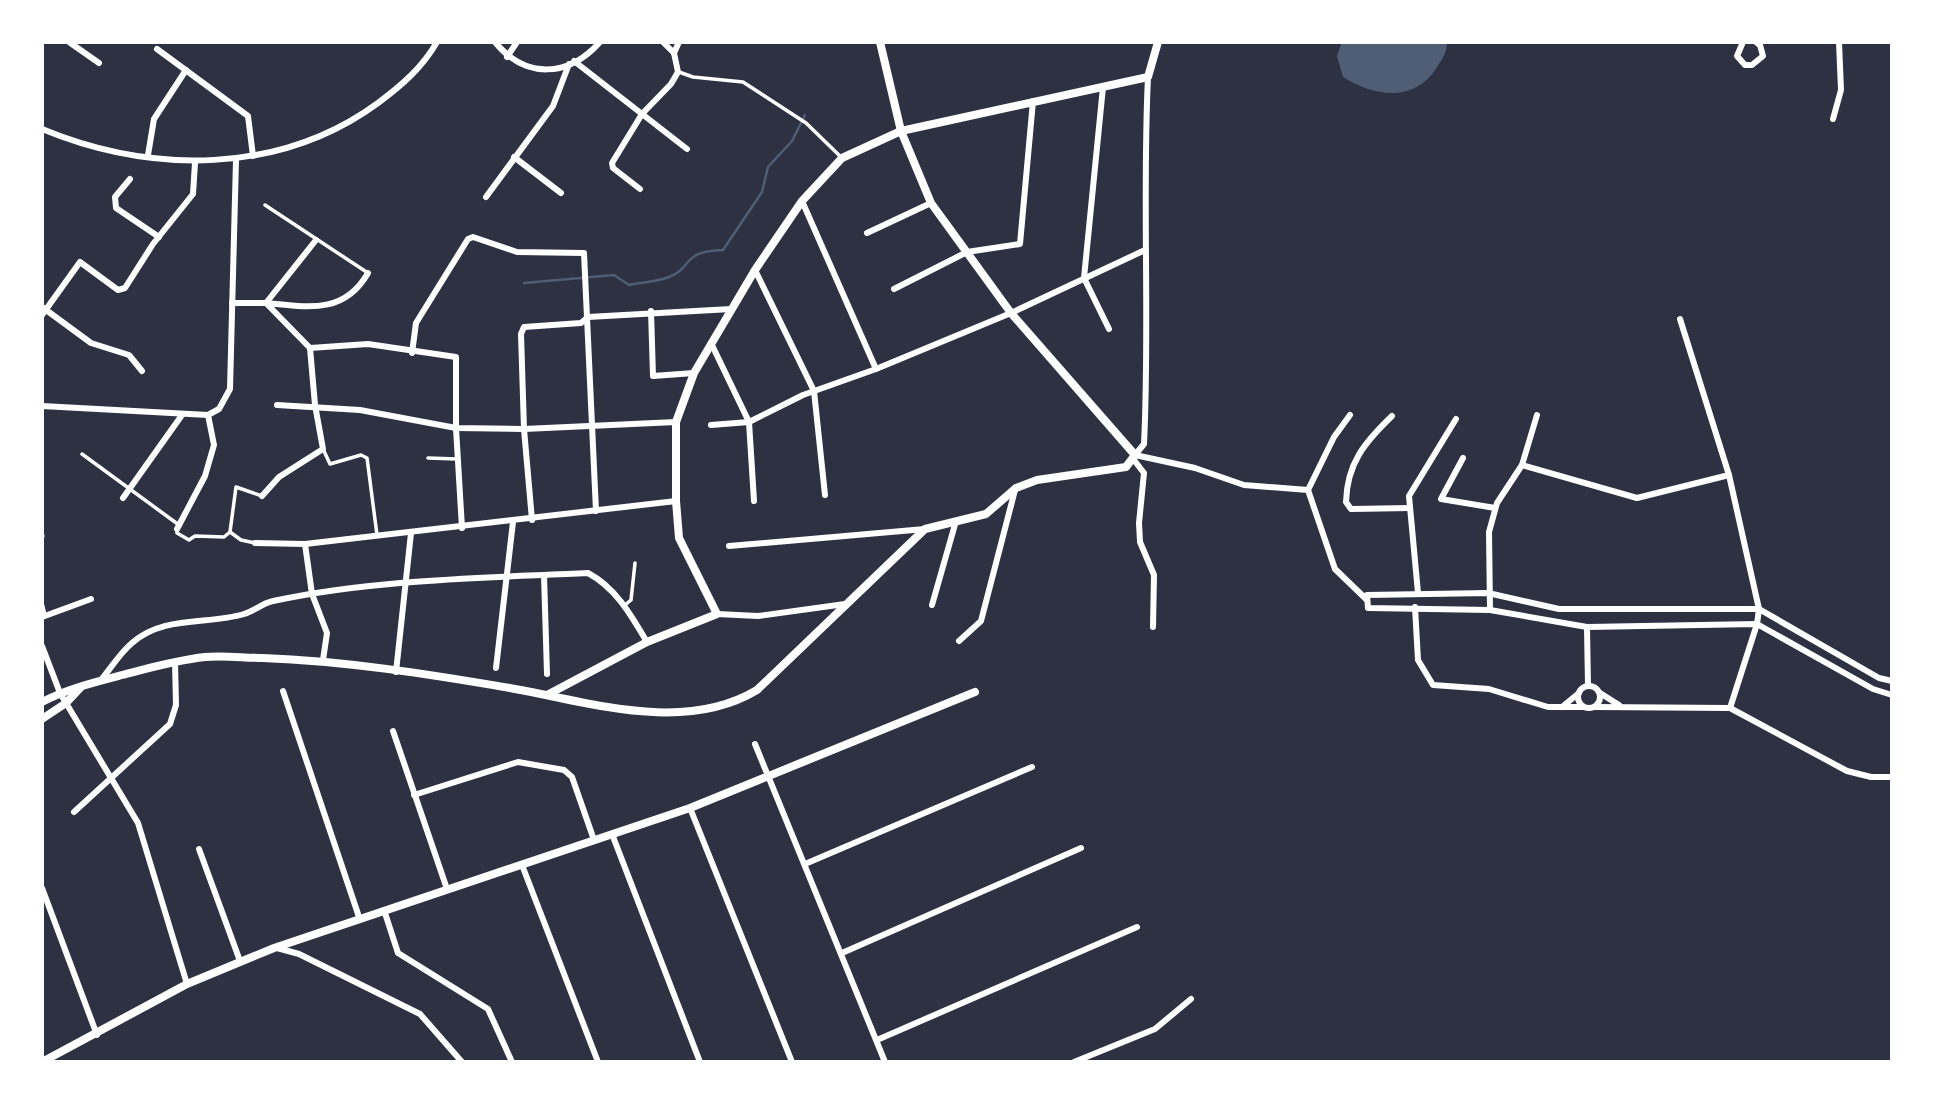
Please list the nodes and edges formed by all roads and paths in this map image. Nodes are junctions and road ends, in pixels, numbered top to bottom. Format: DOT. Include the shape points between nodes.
graph roads {
  1 [pos="69,42"];
  2 [pos="437,42"];
  3 [pos="495,42"];
  4 [pos="517,42"];
  5 [pos="600,42"];
  6 [pos="663,42"];
  7 [pos="679,42"];
  8 [pos="880,42"];
  9 [pos="1158,42"];
  10 [pos="1743,42"];
  11 [pos="1756,42"];
  12 [pos="1839,42"];
  13 [pos="157,49"];
  14 [pos="674,53"];
  15 [pos="507,57"];
  16 [pos="100,63"];
  17 [pos="571,63"];
  18 [pos="186,70"];
  19 [pos="678,72"];
  20 [pos="1148,77"];
  21 [pos="1103,87"];
  22 [pos="1033,101"];
  23 [pos="642,114"];
  24 [pos="1833,119"];
  25 [pos="42,129"];
  26 [pos="901,131"];
  27 [pos="687,149"];
  28 [pos="148,155"];
  29 [pos="253,156"];
  30 [pos="514,157"];
  31 [pos="842,158"];
  32 [pos="236,160"];
  33 [pos="195,163"];
  34 [pos="130,179"];
  35 [pos="640,188"];
  36 [pos="561,193"];
  37 [pos="486,197"];
  38 [pos="802,201"];
  39 [pos="931,203"];
  40 [pos="265,205"];
  41 [pos="867,233"];
  42 [pos="159,237"];
  43 [pos="316,240"];
  44 [pos="1144,250"];
  45 [pos="967,252"];
  46 [pos="755,270"];
  47 [pos="368,273"];
  48 [pos="1084,278"];
  49 [pos="894,289"];
  50 [pos="232,303"];
  51 [pos="266,303"];
  52 [pos="731,309"];
  53 [pos="43,311"];
  54 [pos="651,311"];
  55 [pos="1011,313"];
  56 [pos="589,317"];
  57 [pos="1680,319"];
  58 [pos="1109,329"];
  59 [pos="711,343"];
  60 [pos="310,348"];
  61 [pos="412,353"];
  62 [pos="876,369"];
  63 [pos="142,371"];
  64 [pos="694,373"];
  65 [pos="814,391"];
  66 [pos="277,405"];
  67 [pos="315,405"];
  68 [pos="42,406"];
  69 [pos="182,415"];
  70 [pos="208,415"];
  71 [pos="1350,415"];
  72 [pos="1537,415"];
  73 [pos="1392,416"];
  74 [pos="1456,419"];
  75 [pos="676,422"];
  76 [pos="750,422"];
  77 [pos="592,425"];
  78 [pos="711,425"];
  79 [pos="456,428"];
  80 [pos="524,429"];
  81 [pos="323,449"];
  82 [pos="82,454"];
  83 [pos="1134,457"];
  84 [pos="428,458"];
  85 [pos="1463,458"];
  86 [pos="458,460"];
  87 [pos="1522,465"];
  88 [pos="1729,475"];
  89 [pos="1016,488"];
  90 [pos="129,489"];
  91 [pos="1308,491"];
  92 [pos="825,495"];
  93 [pos="262,496"];
  94 [pos="123,498"];
  95 [pos="676,501"];
  96 [pos="754,501"];
  97 [pos="1410,508"];
  98 [pos="1495,508"];
  99 [pos="596,511"];
  100 [pos="532,520"];
  101 [pos="956,521"];
  102 [pos="513,522"];
  103 [pos="178,527"];
  104 [pos="462,528"];
  105 [pos="925,530"];
  106 [pos="230,532"];
  107 [pos="411,533"];
  108 [pos="377,535"];
  109 [pos="256,543"];
  110 [pos="305,544"];
  111 [pos="729,546"];
  112 [pos="635,563"];
  113 [pos="544,575"];
  114 [pos="506,576"];
  115 [pos="407,584"];
  116 [pos="1418,593"];
  117 [pos="1488,593"];
  118 [pos="312,594"];
  119 [pos="91,599"];
  120 [pos="1367,600"];
  121 [pos="42,603"];
  122 [pos="845,604"];
  123 [pos="625,605"];
  124 [pos="932,605"];
  125 [pos="1415,607"];
  126 [pos="1759,609"];
  127 [pos="1490,610"];
  128 [pos="717,614"];
  129 [pos="44,616"];
  130 [pos="1757,624"];
  131 [pos="1153,627"];
  132 [pos="1587,627"];
  133 [pos="958,641"];
  134 [pos="647,642"];
  135 [pos="42,646"];
  136 [pos="323,660"];
  137 [pos="175,662"];
  138 [pos="496,668"];
  139 [pos="396,672"];
  140 [pos="547,674"];
  141 [pos="101,680"];
  142 [pos="1892,681"];
  143 [pos="1588,686"];
  144 [pos="81,687"];
  145 [pos="283,691"];
  146 [pos="975,692"];
  147 [pos="60,693"];
  148 [pos="1579,693"];
  149 [pos="1600,693"];
  150 [pos="547,695"];
  151 [pos="1892,695"];
  152 [pos="42,702"];
  153 [pos="66,703"];
  154 [pos="1621,706"];
  155 [pos="1583,707"];
  156 [pos="1595,707"];
  157 [pos="1560,708"];
  158 [pos="1730,708"];
  159 [pos="42,719"];
  160 [pos="393,731"];
  161 [pos="755,744"];
  162 [pos="1032,767"];
  163 [pos="113,777"];
  164 [pos="1892,777"];
  165 [pos="769,779"];
  166 [pos="414,795"];
  167 [pos="690,808"];
  168 [pos="74,812"];
  169 [pos="612,834"];
  170 [pos="594,840"];
  171 [pos="1081,848"];
  172 [pos="199,849"];
  173 [pos="805,864"];
  174 [pos="522,865"];
  175 [pos="42,888"];
  176 [pos="447,889"];
  177 [pos="384,910"];
  178 [pos="359,917"];
  179 [pos="1136,927"];
  180 [pos="292,941"];
  181 [pos="274,947"];
  182 [pos="842,953"];
  183 [pos="299,954"];
  184 [pos="240,961"];
  185 [pos="187,984"];
  186 [pos="1191,999"];
  187 [pos="97,1035"];
  188 [pos="877,1040"];
  189 [pos="42,1062"];
  190 [pos="462,1062"];
  191 [pos="512,1062"];
  192 [pos="598,1062"];
  193 [pos="700,1062"];
  194 [pos="792,1062"];
  195 [pos="885,1062"];
  196 [pos="1074,1062"];
  1 -- 16 [label="street"];
  2 -- 29 [label="street" via="427,60 401,86 338,130 305,144"];
  3 -- 15 [label="street"];
  4 -- 15 [label="street"];
  5 -- 17 [label="street"];
  6 -- 14 [label="street"];
  7 -- 14 [label="street"];
  8 -- 26 [label="street"];
  9 -- 20 [label="street"];
  10 -- 11 [label="street" via="1737,56 1745,65 1752,65 1763,56"];
  12 -- 24 [label="street" via="1841,90"];
  13 -- 18 [label="street"];
  14 -- 19 [label="street"];
  15 -- 17 [label="street" via="532,70"];
  17 -- 23 [label="street"];
  17 -- 30 [label="street" via="553,106"];
  18 -- 28 [label="street" via="154,119"];
  18 -- 29 [label="street" via="248,116"];
  19 -- 23 [label="street"];
  19 -- 31 [label="lane" via="743,82 806,123"];
  20 -- 21 [label="street"];
  20 -- 44 [label="street"];
  21 -- 22 [label="street"];
  21 -- 48 [label="street"];
  22 -- 26 [label="street"];
  22 -- 45 [label="street" via="1020,244"];
  23 -- 27 [label="street"];
  23 -- 35 [label="street" via="612,163"];
  25 -- 28 [label="street" via="83,146"];
  26 -- 31 [label="street"];
  26 -- 39 [label="street"];
  28 -- 33 [label="street"];
  29 -- 32 [label="street"];
  30 -- 36 [label="street"];
  30 -- 37 [label="street"];
  31 -- 38 [label="street"];
  32 -- 33 [label="street"];
  32 -- 50 [label="street"];
  33 -- 42 [label="street" via="192,194"];
  34 -- 42 [label="street" via="115,197 116,208"];
  38 -- 46 [label="street"];
  38 -- 62 [label="street"];
  39 -- 41 [label="street"];
  39 -- 45 [label="street"];
  40 -- 43 [label="lane"];
  42 -- 53 [label="street" via="121,291 80,262"];
  43 -- 47 [label="lane"];
  43 -- 51 [label="street"];
  44 -- 48 [label="street"];
  44 -- 83 [label="street" via="1144,444"];
  45 -- 49 [label="street"];
  45 -- 55 [label="street"];
  46 -- 52 [label="street"];
  46 -- 65 [label="street"];
  47 -- 51 [label="street" via="348,297 317,308"];
  48 -- 55 [label="street"];
  48 -- 58 [label="street"];
  50 -- 51 [label="street"];
  50 -- 70 [label="street" via="230,390 219,410"];
  51 -- 60 [label="street"];
  52 -- 54 [label="street"];
  52 -- 59 [label="street"];
  53 -- 63 [label="street" via="92,343 129,355"];
  54 -- 56 [label="street"];
  54 -- 64 [label="street" via="653,376"];
  55 -- 62 [label="street"];
  55 -- 83 [label="street"];
  56 -- 61 [label="street" via="584,253 517,253 473,237 416,323"];
  56 -- 77 [label="street"];
  56 -- 80 [label="street" via="581,323 521,330"];
  57 -- 88 [label="street"];
  59 -- 64 [label="street"];
  59 -- 76 [label="street"];
  60 -- 61 [label="street" via="368,344"];
  60 -- 67 [label="street"];
  61 -- 79 [label="street" via="456,357"];
  62 -- 65 [label="street"];
  64 -- 75 [label="street"];
  65 -- 76 [label="street"];
  65 -- 92 [label="street"];
  66 -- 67 [label="street"];
  67 -- 79 [label="street"];
  67 -- 81 [label="street"];
  68 -- 69 [label="street"];
  69 -- 70 [label="street"];
  69 -- 90 [label="street"];
  70 -- 103 [label="street" via="214,445 205,476"];
  71 -- 91 [label="street"];
  72 -- 87 [label="street"];
  73 -- 97 [label="street" via="1364,442 1351,466 1346,502 1351,509"];
  74 -- 97 [label="street" via="1409,496"];
  75 -- 77 [label="street"];
  75 -- 95 [label="street"];
  76 -- 78 [label="street"];
  76 -- 96 [label="street"];
  77 -- 80 [label="street"];
  77 -- 99 [label="street"];
  79 -- 80 [label="street"];
  79 -- 86 [label="street"];
  80 -- 100 [label="street"];
  81 -- 93 [label="street" via="279,477"];
  81 -- 108 [label="lane" via="330,464 367,457"];
  82 -- 90 [label="lane"];
  83 -- 89 [label="street" via="1117,470 1037,480"];
  83 -- 91 [label="street" via="1195,468 1244,485"];
  83 -- 131 [label="street" via="1144,473 1140,542 1154,575"];
  84 -- 86 [label="lane"];
  85 -- 98 [label="street" via="1441,499"];
  86 -- 104 [label="street"];
  87 -- 88 [label="street" via="1637,498"];
  87 -- 98 [label="street"];
  88 -- 126 [label="street"];
  89 -- 101 [label="street" via="986,514"];
  89 -- 133 [label="street" via="981,621"];
  90 -- 94 [label="street"];
  90 -- 103 [label="lane"];
  91 -- 120 [label="street" via="1335,569"];
  93 -- 106 [label="lane" via="236,487"];
  95 -- 99 [label="street"];
  95 -- 128 [label="street" via="679,538"];
  97 -- 116 [label="street"];
  98 -- 117 [label="street" via="1489,532"];
  99 -- 100 [label="street"];
  100 -- 102 [label="street"];
  101 -- 105 [label="street"];
  101 -- 124 [label="street"];
  102 -- 104 [label="street"];
  102 -- 114 [label="street"];
  103 -- 106 [label="lane" via="177,533 189,540 224,537"];
  104 -- 107 [label="street"];
  105 -- 111 [label="street"];
  105 -- 122 [label="street"];
  106 -- 109 [label="lane"];
  107 -- 108 [label="street"];
  107 -- 115 [label="street"];
  108 -- 110 [label="street"];
  109 -- 110 [label="street"];
  110 -- 118 [label="street"];
  112 -- 123 [label="lane" via="631,600"];
  113 -- 114 [label="street"];
  113 -- 123 [label="street" via="588,573"];
  113 -- 140 [label="street"];
  114 -- 115 [label="street"];
  114 -- 138 [label="street"];
  115 -- 118 [label="street"];
  115 -- 139 [label="street"];
  116 -- 117 [label="street"];
  116 -- 120 [label="street" via="1371,594"];
  117 -- 126 [label="street" via="1559,609"];
  117 -- 127 [label="street"];
  118 -- 136 [label="street" via="327,633"];
  118 -- 141 [label="street" via="270,601 244,614 190,620 156,630 132,642"];
  119 -- 129 [label="street"];
  120 -- 125 [label="street" via="1368,608"];
  121 -- 129 [label="lane"];
  122 -- 128 [label="street" via="758,616"];
  122 -- 150 [label="street" via="757,690 735,703 682,712 612,708"];
  123 -- 134 [label="street"];
  125 -- 127 [label="street"];
  125 -- 157 [label="street" via="1418,660 1433,685 1489,689"];
  126 -- 130 [label="street"];
  126 -- 142 [label="street" via="1879,678"];
  127 -- 132 [label="street"];
  128 -- 134 [label="street"];
  130 -- 132 [label="street"];
  130 -- 151 [label="street" via="1873,689"];
  130 -- 158 [label="street"];
  132 -- 143 [label="street"];
  134 -- 150 [label="street"];
  135 -- 147 [label="street"];
  136 -- 137 [label="street" via="207,657"];
  136 -- 139 [label="street"];
  137 -- 141 [label="street"];
  137 -- 163 [label="street" via="176,705 170,724"];
  139 -- 150 [label="street"];
  141 -- 144 [label="street"];
  143 -- 148 [label="street"];
  143 -- 149 [label="street"];
  144 -- 147 [label="street"];
  144 -- 153 [label="street"];
  145 -- 178 [label="street"];
  146 -- 165 [label="street"];
  147 -- 152 [label="street"];
  147 -- 153 [label="street"];
  148 -- 155 [label="street"];
  148 -- 157 [label="street"];
  149 -- 154 [label="street"];
  149 -- 156 [label="street"];
  153 -- 159 [label="street"];
  153 -- 163 [label="street"];
  154 -- 156 [label="street"];
  154 -- 158 [label="street"];
  155 -- 156 [label="street"];
  155 -- 157 [label="street"];
  158 -- 164 [label="street" via="1847,771 1871,778"];
  160 -- 166 [label="street"];
  161 -- 165 [label="street"];
  162 -- 173 [label="street"];
  163 -- 168 [label="street"];
  163 -- 185 [label="street" via="138,822"];
  165 -- 167 [label="street"];
  165 -- 173 [label="street"];
  166 -- 170 [label="street" via="518,762 564,770 572,777"];
  166 -- 176 [label="street"];
  167 -- 169 [label="street"];
  167 -- 194 [label="street"];
  169 -- 170 [label="street"];
  169 -- 193 [label="street"];
  170 -- 174 [label="street"];
  171 -- 182 [label="street"];
  172 -- 184 [label="street"];
  173 -- 182 [label="street"];
  174 -- 176 [label="street"];
  174 -- 192 [label="street"];
  175 -- 187 [label="street"];
  176 -- 177 [label="street"];
  177 -- 178 [label="street"];
  177 -- 191 [label="street" via="398,953 488,1009"];
  178 -- 180 [label="street"];
  179 -- 188 [label="street"];
  180 -- 181 [label="street"];
  180 -- 183 [label="street"];
  181 -- 183 [label="street"];
  181 -- 184 [label="street"];
  182 -- 188 [label="street"];
  183 -- 190 [label="street" via="420,1014"];
  184 -- 185 [label="street"];
  185 -- 187 [label="street"];
  186 -- 196 [label="street" via="1155,1029"];
  187 -- 189 [label="street"];
  188 -- 195 [label="street"];
}
